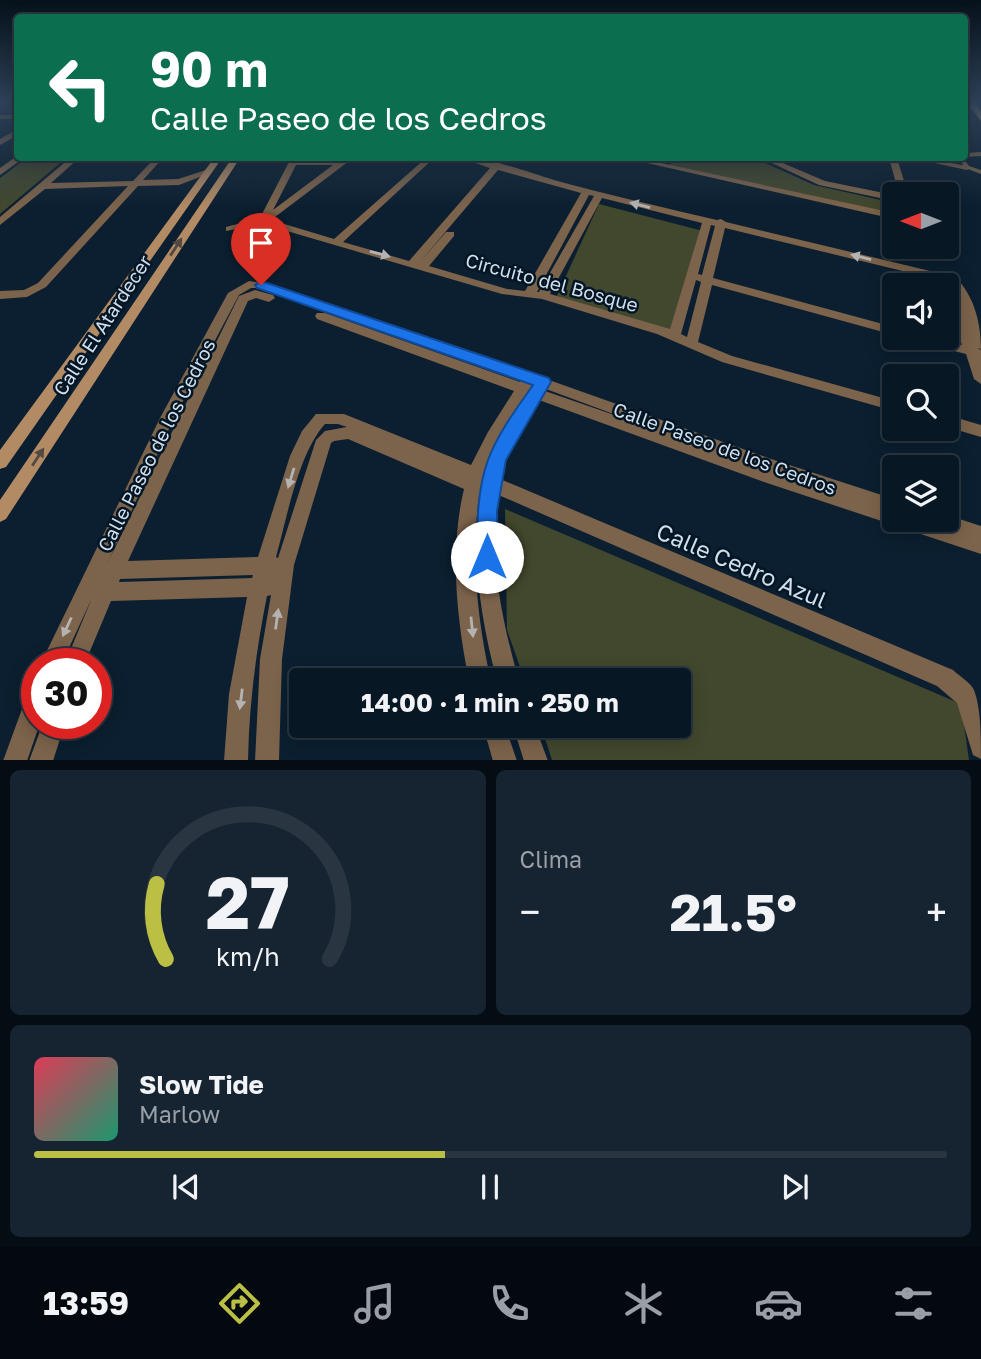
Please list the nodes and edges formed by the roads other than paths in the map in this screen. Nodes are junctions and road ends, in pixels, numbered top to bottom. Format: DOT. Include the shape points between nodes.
graph roads {
  1 [pos="15,161"];
  2 [pos="72,161"];
  3 [pos="147,161"];
  4 [pos="155,161"];
  5 [pos="216,161"];
  6 [pos="234,161"];
  7 [pos="294,161"];
  8 [pos="340,161"];
  9 [pos="417,161"];
  10 [pos="426,161"];
  11 [pos="478,161"];
  12 [pos="662,161"];
  13 [pos="772,161"];
  14 [pos="894,161"];
  15 [pos="932,161"];
  16 [pos="965,161"];
  17 [pos="500,166"];
  18 [pos="967,167"];
  19 [pos="0,172"];
  20 [pos="981,172"];
  21 [pos="206,173"];
  22 [pos="225,173"];
  23 [pos="900,182"];
  24 [pos="125,187"];
  25 [pos="41,188"];
  26 [pos="387,191"];
  27 [pos="593,193"];
  28 [pos="882,196"];
  29 [pos="189,197"];
  30 [pos="882,213"];
  31 [pos="266,216"];
  32 [pos="0,222"];
  33 [pos="707,222"];
  34 [pos="721,222"];
  35 [pos="230,229"];
  36 [pos="332,241"];
  37 [pos="419,265"];
  38 [pos="163,267"];
  39 [pos="140,268"];
  40 [pos="694,273"];
  41 [pos="708,276"];
  42 [pos="248,290"];
  43 [pos="0,295"];
  44 [pos="536,295"];
  45 [pos="825,308"];
  46 [pos="882,320"];
  47 [pos="882,327"];
  48 [pos="674,337"];
  49 [pos="959,341"];
  50 [pos="691,345"];
  51 [pos="959,345"];
  52 [pos="977,348"];
  53 [pos="981,379"];
  54 [pos="533,385"];
  55 [pos="882,404"];
  56 [pos="167,418"];
  57 [pos="185,420"];
  58 [pos="959,425"];
  59 [pos="326,426"];
  60 [pos="981,431"];
  61 [pos="0,462"];
  62 [pos="773,472"];
  63 [pos="487,484"];
  64 [pos="882,503"];
  65 [pos="882,513"];
  66 [pos="0,514"];
  67 [pos="959,527"];
  68 [pos="938,532"];
  69 [pos="981,534"];
  70 [pos="981,546"];
  71 [pos="265,565"];
  72 [pos="285,565"];
  73 [pos="114,570"];
  74 [pos="92,571"];
  75 [pos="467,583"];
  76 [pos="488,583"];
  77 [pos="260,587"];
  78 [pos="281,587"];
  79 [pos="83,592"];
  80 [pos="106,592"];
  81 [pos="58,648"];
  82 [pos="82,648"];
  83 [pos="478,668"];
  84 [pos="504,668"];
  85 [pos="498,738"];
  86 [pos="528,738"];
  87 [pos="23,739"];
  88 [pos="49,739"];
  89 [pos="980,739"];
  90 [pos="15,760"];
  91 [pos="41,760"];
  92 [pos="236,760"];
  93 [pos="267,760"];
  94 [pos="505,760"];
  95 [pos="536,760"];
  1 -- 19 [label="street"];
  2 -- 25 [label="street"];
  3 -- 24 [label="street"];
  4 -- 24 [label="street"];
  5 -- 21 [label="street, Calle El Atardecer"];
  6 -- 22 [label="street, Calle El Atardecer"];
  7 -- 31 [label="street"];
  8 -- 31 [label="street"];
  9 -- 26 [label="street"];
  10 -- 26 [label="street"];
  11 -- 17 [label="street"];
  12 -- 30 [label="street"];
  13 -- 28 [label="street" via="834,187"];
  14 -- 23 [label="street"];
  15 -- 18 [label="street"];
  16 -- 18 [label="lane"];
  17 -- 27 [label="street"];
  17 -- 37 [label="street"];
  18 -- 20 [label="lane"];
  21 -- 22 [label="street"];
  21 -- 24 [label="street" via="179,183"];
  21 -- 29 [label="street, Calle El Atardecer"];
  38 -- 22 [label="street, Calle El Atardecer, one-way"];
  24 -- 25 [label="street"];
  24 -- 29 [label="street" via="169,188"];
  24 -- 43 [label="street" via="42,285 20,294"];
  25 -- 32 [label="street"];
  26 -- 36 [label="street"];
  33 -- 27 [label="street, one-way"];
  27 -- 44 [label="street"];
  29 -- 39 [label="street, Calle El Atardecer"];
  31 -- 35 [label="street"];
  31 -- 36 [label="street, Circuito del Bosque"];
  33 -- 34 [label="street"];
  33 -- 40 [label="street"];
  34 -- 41 [label="street"];
  52 -- 34 [label="street, one-way" via="945,278"];
  36 -- 37 [label="street, Circuito del Bosque, one-way"];
  37 -- 44 [label="street, Circuito del Bosque" via="506,292"];
  38 -- 39 [label="street"];
  66 -- 38 [label="street, Calle El Atardecer, one-way"];
  39 -- 61 [label="street, Calle El Atardecer"];
  40 -- 41 [label="street"];
  40 -- 48 [label="street"];
  41 -- 45 [label="street"];
  41 -- 50 [label="street"];
  42 -- 54 [label="street, Calle Paseo de los Cedros"];
  42 -- 56 [label="street, Calle Paseo de los Cedros" via="234,293"];
  42 -- 57 [label="street, Calle Paseo de los Cedros"];
  44 -- 48 [label="street, Circuito del Bosque"];
  45 -- 46 [label="street"];
  45 -- 47 [label="street"];
  48 -- 50 [label="street, Circuito del Bosque"];
  49 -- 52 [label="street"];
  50 -- 55 [label="street, Circuito del Bosque"];
  51 -- 52 [label="street"];
  52 -- 53 [label="street"];
  54 -- 62 [label="street, Calle Paseo de los Cedros"];
  54 -- 63 [label="street"];
  56 -- 57 [label="street"];
  56 -- 74 [label="street, Calle Paseo de los Cedros"];
  57 -- 73 [label="street, Calle Paseo de los Cedros"];
  58 -- 60 [label="street"];
  59 -- 63 [label="street, Calle Cedro Azul"];
  59 -- 71 [label="street, one-way" via="309,433"];
  59 -- 72 [label="street"];
  62 -- 64 [label="street, Calle Paseo de los Cedros"];
  62 -- 65 [label="street, Calle Paseo de los Cedros"];
  63 -- 75 [label="street" via="469,510"];
  63 -- 76 [label="street"];
  63 -- 89 [label="street, Calle Cedro Azul" via="946,678 967,696"];
  67 -- 69 [label="street"];
  68 -- 70 [label="street"];
  71 -- 72 [label="street"];
  71 -- 73 [label="street"];
  71 -- 77 [label="street"];
  72 -- 78 [label="street"];
  73 -- 74 [label="street"];
  73 -- 80 [label="street, Calle Paseo de los Cedros"];
  74 -- 79 [label="street, Calle Paseo de los Cedros"];
  75 -- 76 [label="street"];
  75 -- 83 [label="street, one-way"];
  76 -- 84 [label="street"];
  77 -- 78 [label="street"];
  77 -- 80 [label="street"];
  77 -- 92 [label="street, one-way" via="244,670"];
  93 -- 78 [label="street, one-way" via="271,659"];
  79 -- 80 [label="street"];
  79 -- 81 [label="street, Calle Paseo de los Cedros, one-way"];
  80 -- 82 [label="street, Calle Paseo de los Cedros"];
  85 -- 94 [label="street"];
  86 -- 95 [label="street"];
  87 -- 90 [label="street"];
  88 -- 91 [label="street"];
}
